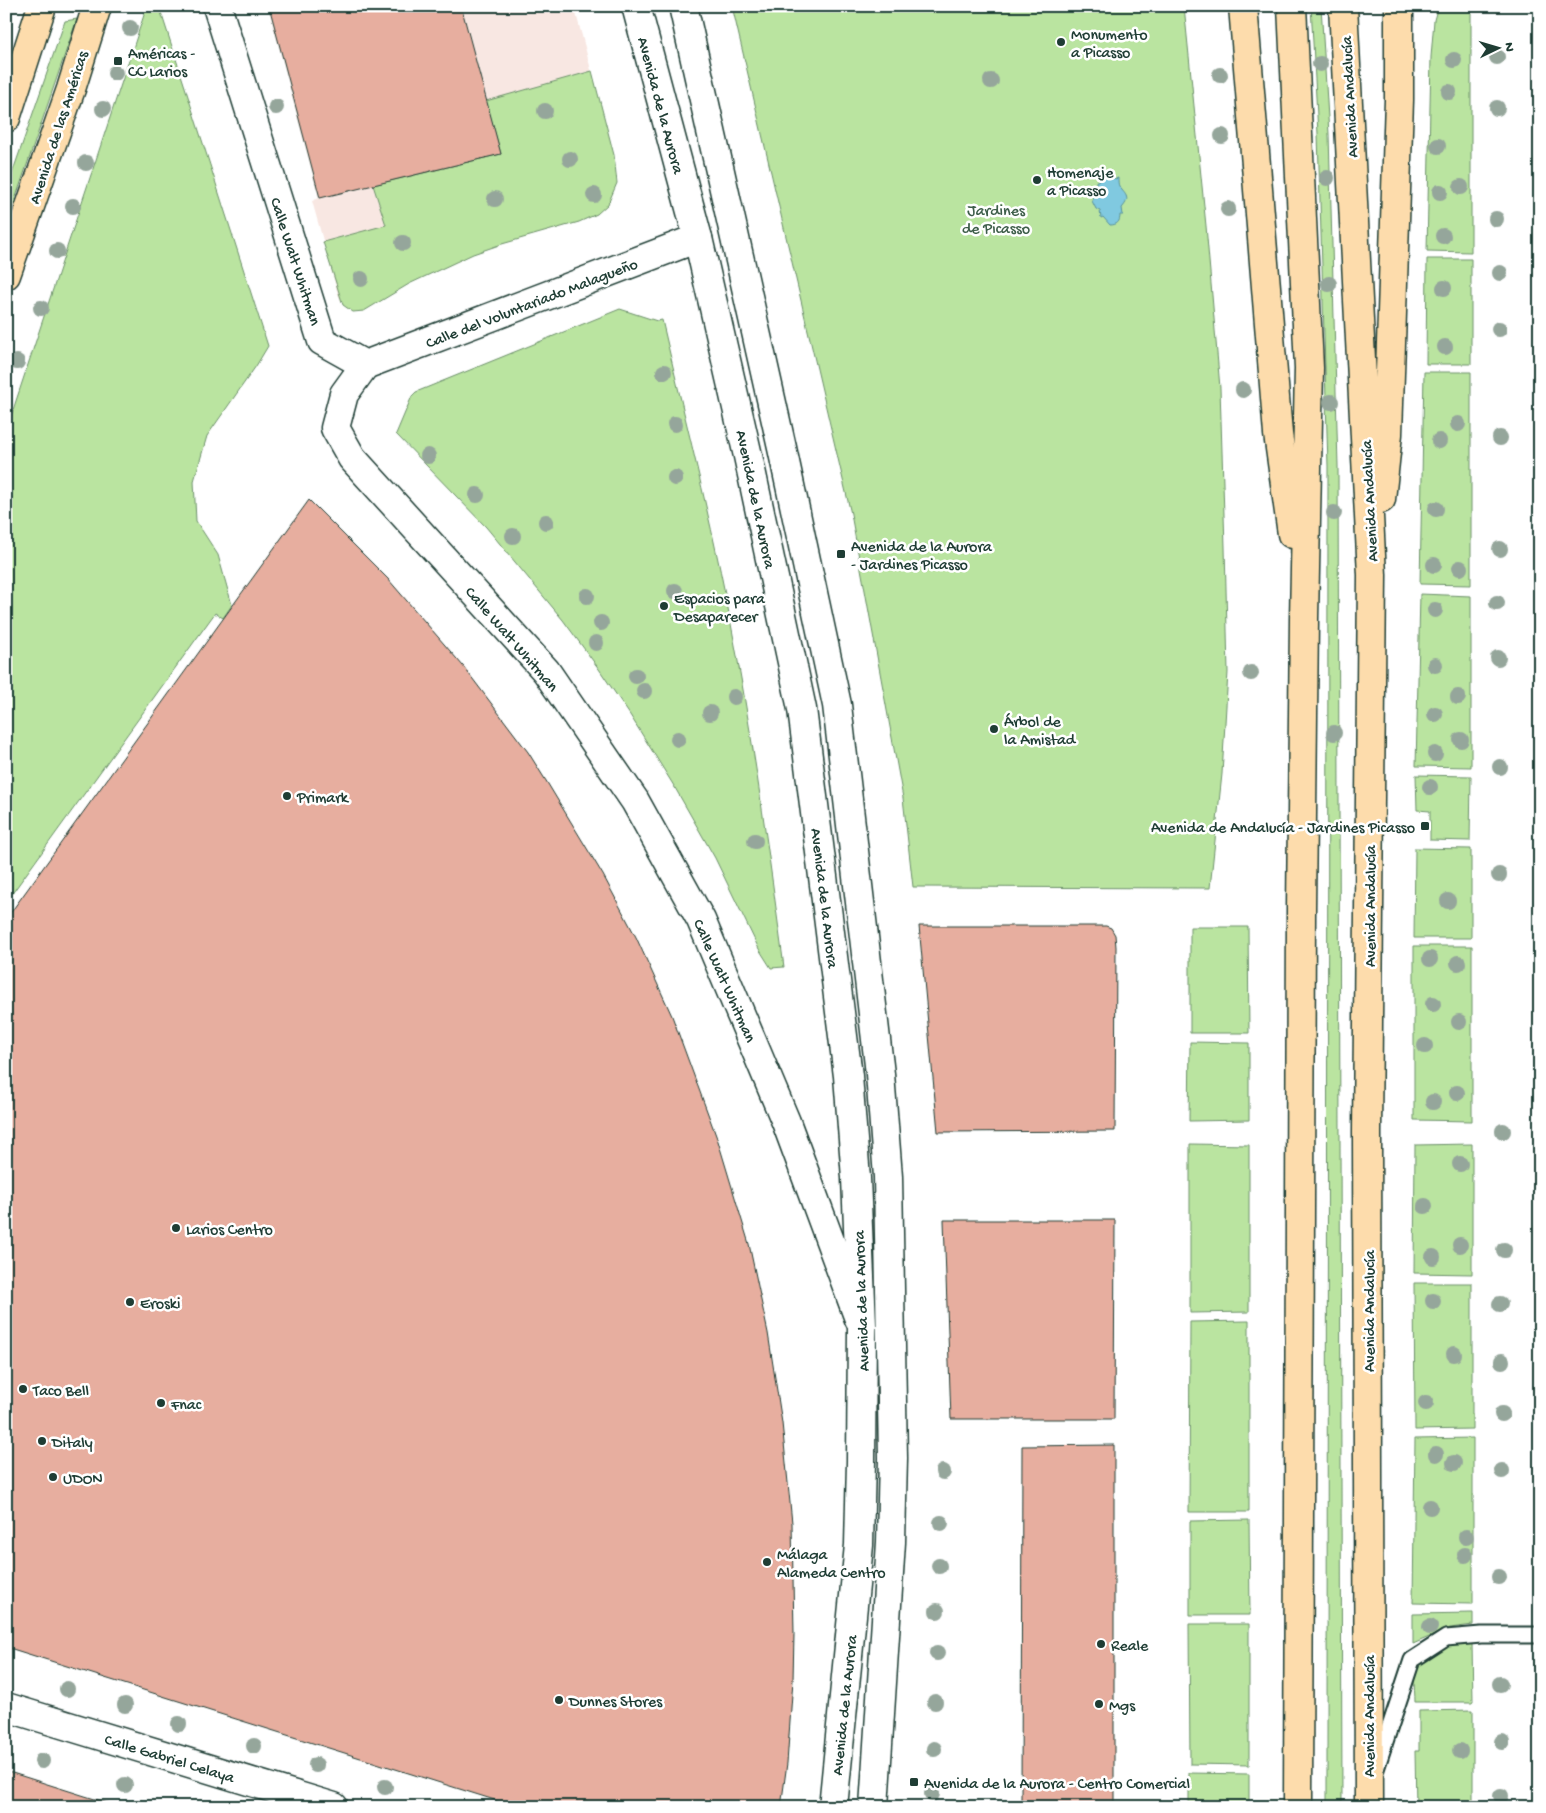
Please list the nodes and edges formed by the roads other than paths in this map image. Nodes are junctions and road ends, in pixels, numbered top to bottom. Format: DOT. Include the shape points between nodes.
graph roads {
  1 [pos="42,6"];
  2 [pos="97,6"];
  3 [pos="216,6"];
  4 [pos="636,6"];
  5 [pos="683,6"];
  6 [pos="1244,6"];
  7 [pos="1292,6"];
  8 [pos="1343,6"];
  9 [pos="1399,6"];
  10 [pos="1414,6"];
  11 [pos="1399,100"];
  12 [pos="8,101"];
  13 [pos="698,238"];
  14 [pos="6,275"];
  15 [pos="365,366"];
  16 [pos="1372,575"];
  17 [pos="1304,619"];
  18 [pos="862,1326"];
  19 [pos="1540,1635"];
  20 [pos="6,1707"];
  21 [pos="1368,1799"];
  22 [pos="334,1807"];
  23 [pos="833,1807"];
  24 [pos="874,1807"];
  25 [pos="1298,1807"];
  1 -- 12 [label="main road"];
  2 -- 14 [label="main road, Avenida de las Américas"];
  3 -- 15 [label="main road, Calle Walt Whitman" via="322,341"];
  4 -- 13 [label="main road, Avenida de la Aurora"];
  5 -- 24 [label="main road, Avenida de la Aurora" via="837,705 880,1074 888,1177 893,1458 891,1552"];
  6 -- 17 [label="main road" via="1278,434"];
  7 -- 17 [label="main road" via="1309,368"];
  8 -- 16 [label="main road, Avenida Andalucía"];
  9 -- 11 [label="main road"];
  10 -- 11 [label="main road"];
  11 -- 16 [label="main road" via="1388,434"];
  13 -- 15 [label="main road, Calle del Voluntariado Malagueño"];
  13 -- 18 [label="main road, Avenida de la Aurora" via="802,709 848,1076"];
  15 -- 18 [label="main road, Calle Walt Whitman" via="344,394 335,428 352,458 546,672 635,801 701,920 746,1024 800,1156"];
  16 -- 21 [label="main road, Avenida Andalucía" via="1367,1133"];
  17 -- 25 [label="main road"];
  18 -- 23 [label="main road, Avenida de la Aurora" via="859,1545"];
  19 -- 21 [label="lane" via="1446,1638 1412,1660"];
  20 -- 22 [label="main road, Calle Gabriel Celaya"];
}
